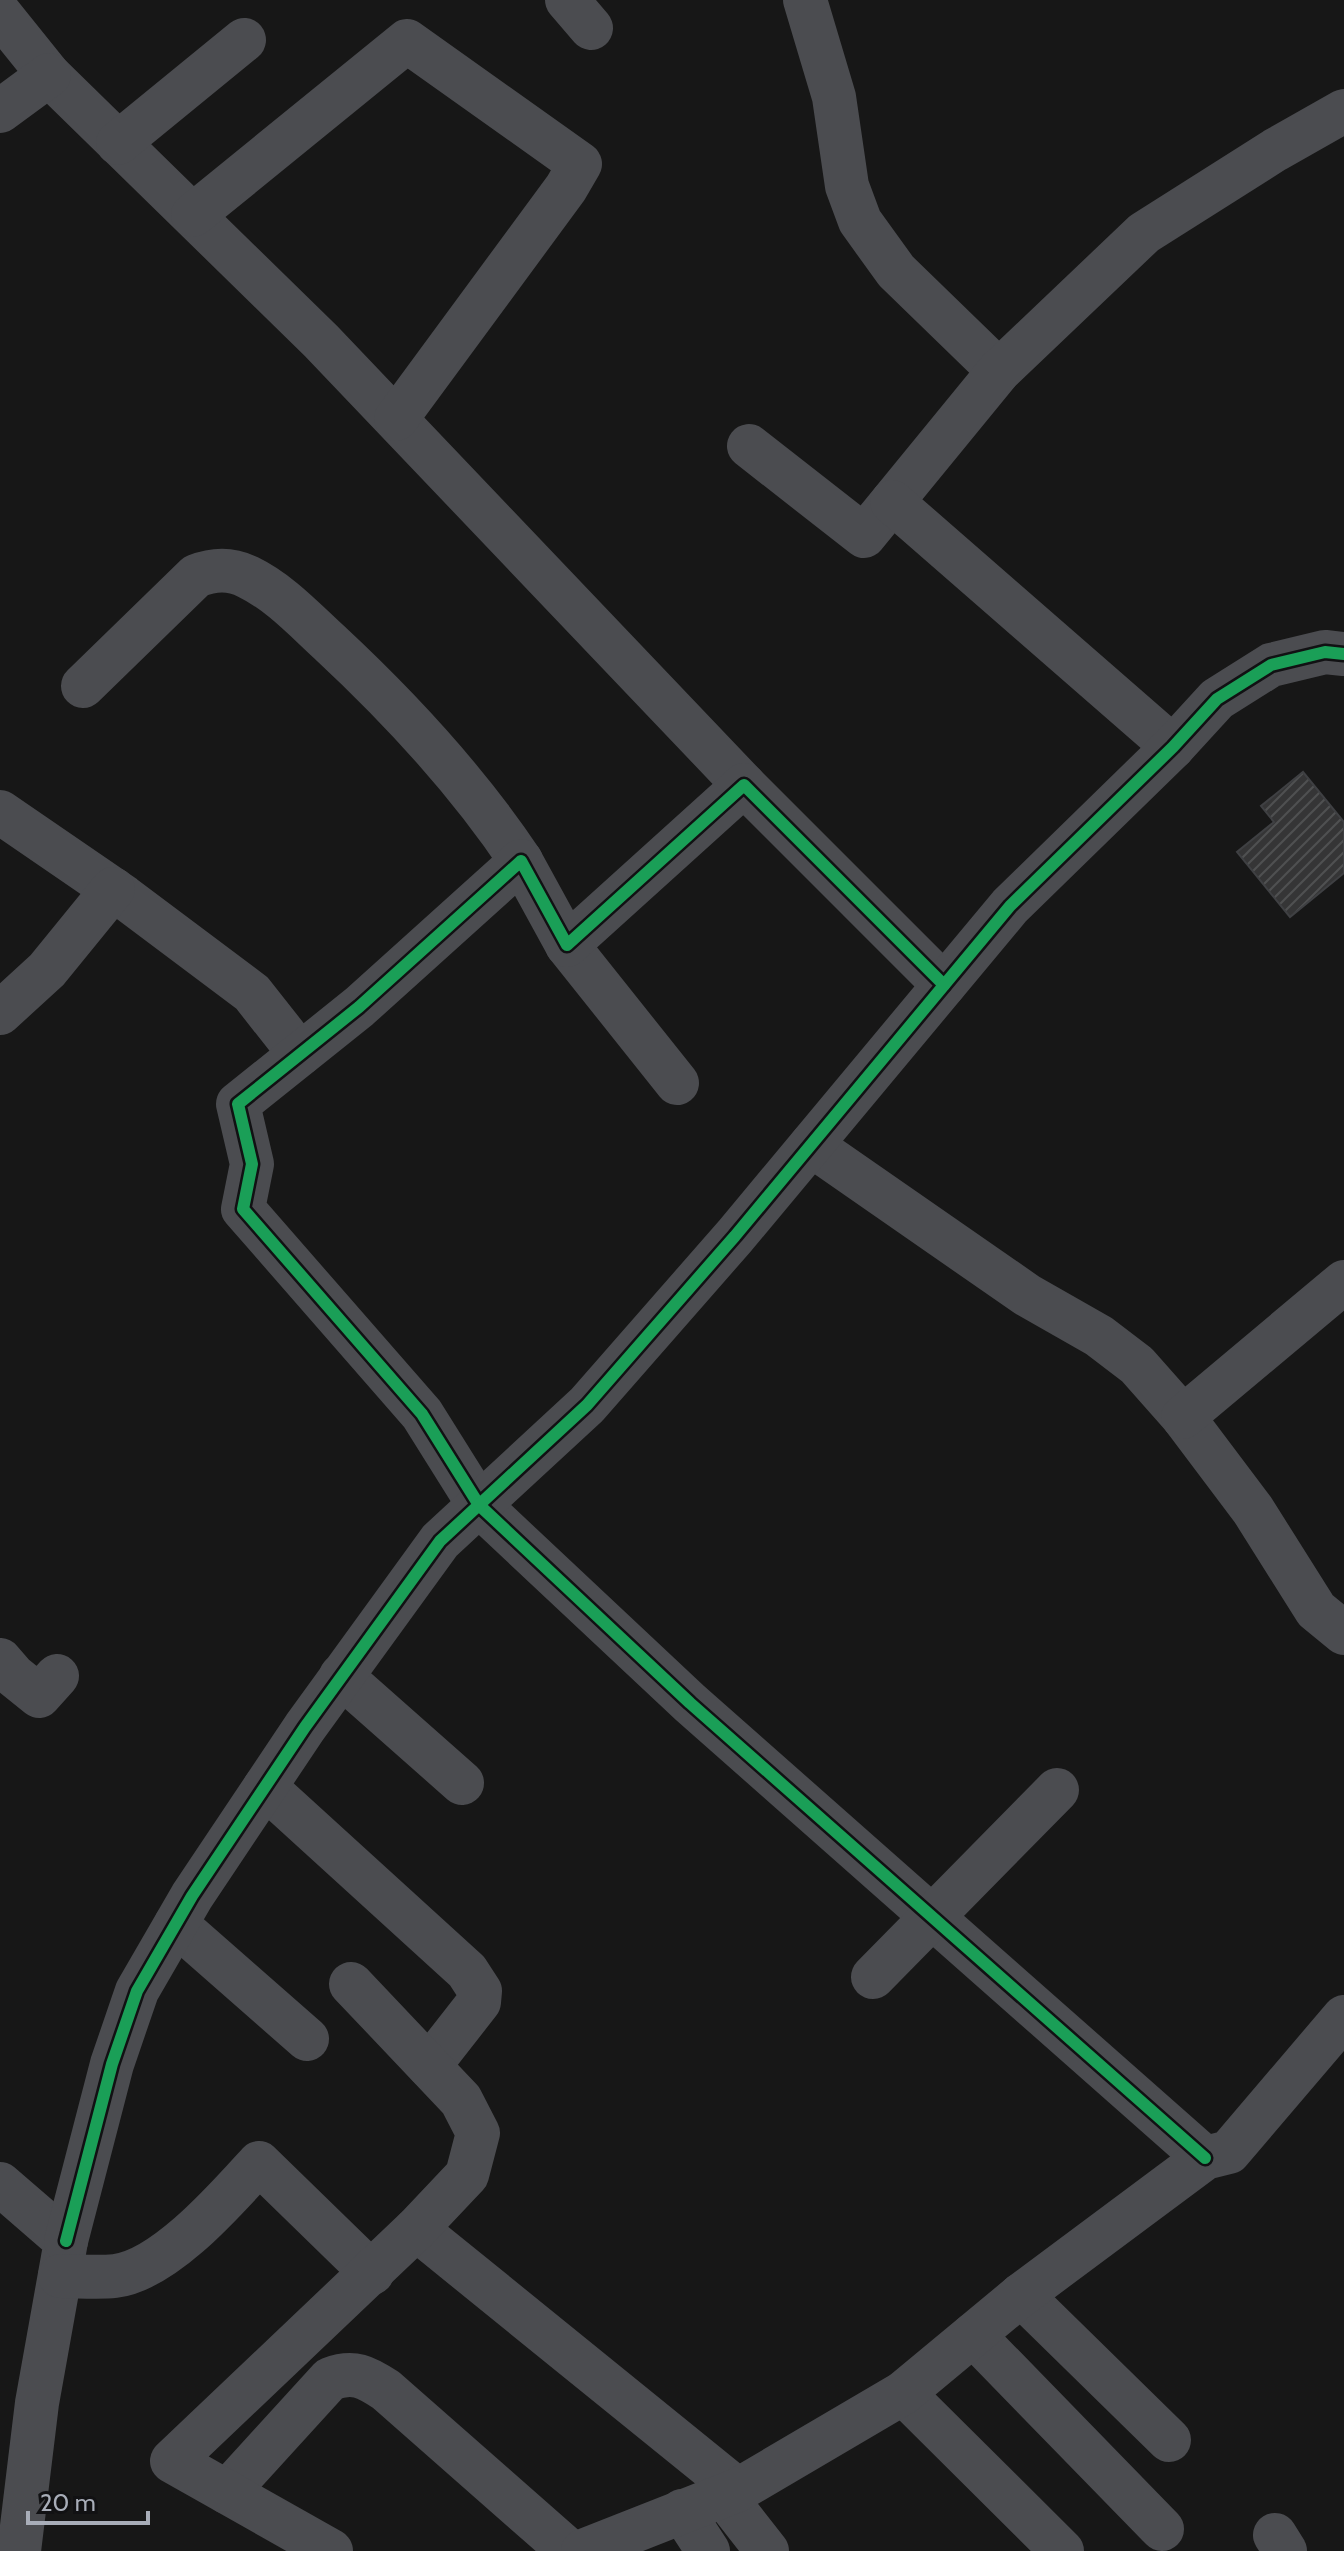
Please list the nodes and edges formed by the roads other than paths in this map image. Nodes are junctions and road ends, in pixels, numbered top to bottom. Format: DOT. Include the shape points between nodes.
graph roads {
  1 [pos="805,0"];
  2 [pos="0,14"];
  3 [pos="244,40"];
  4 [pos="49,75"];
  5 [pos="0,111"];
  6 [pos="1344,111"];
  7 [pos="118,143"];
  8 [pos="193,215"];
  9 [pos="999,371"];
  10 [pos="396,419"];
  11 [pos="749,446"];
  12 [pos="892,502"];
  13 [pos="1344,654"];
  14 [pos="83,686"];
  15 [pos="1173,747"];
  16 [pos="744,785"];
  17 [pos="0,812"];
  18 [pos="521,861"];
  19 [pos="113,889"];
  20 [pos="567,945"];
  21 [pos="944,985"];
  22 [pos="0,1013"];
  23 [pos="300,1054"];
  24 [pos="677,1083"];
  25 [pos="811,1145"];
  26 [pos="1344,1282"];
  27 [pos="1183,1417"];
  28 [pos="479,1505"];
  29 [pos="1344,1633"];
  30 [pos="4,1674"];
  31 [pos="57,1676"];
  32 [pos="341,1676"];
  33 [pos="462,1783"];
  34 [pos="265,1787"];
  35 [pos="1057,1790"];
  36 [pos="933,1917"];
  37 [pos="176,1924"];
  38 [pos="873,1977"];
  39 [pos="351,1984"];
  40 [pos="1344,2017"];
  41 [pos="307,2039"];
  42 [pos="429,2066"];
  43 [pos="1205,2158"];
  44 [pos="0,2184"];
  45 [pos="416,2229"];
  46 [pos="63,2259"];
  47 [pos="372,2273"];
  48 [pos="1021,2295"];
  49 [pos="973,2335"];
  50 [pos="903,2393"];
  51 [pos="1169,2440"];
  52 [pos="227,2492"];
  53 [pos="731,2493"];
  54 [pos="682,2511"];
  55 [pos="1162,2529"];
  56 [pos="19,2551"];
  57 [pos="331,2551"];
  58 [pos="569,2551"];
  59 [pos="583,2551"];
  60 [pos="708,2551"];
  61 [pos="767,2551"];
  62 [pos="1062,2551"];
  1 -- 9 [label="street" via="834,97 847,186 860,221 896,271"];
  2 -- 4 [label="street"];
  3 -- 7 [label="street"];
  4 -- 5 [label="street"];
  4 -- 7 [label="street"];
  6 -- 9 [label="street" via="1144,233"];
  7 -- 8 [label="street"];
  8 -- 10 [label="street"];
  8 -- 10 [label="street" via="407,41 580,164"];
  9 -- 12 [label="street"];
  10 -- 16 [label="street"];
  11 -- 12 [label="street" via="864,536"];
  12 -- 15 [label="street"];
  13 -- 15 [label="street" via="1325,652 1271,665 1217,699"];
  14 -- 18 [label="street" via="196,576 216,569 248,577 290,606 394,703 487,811"];
  15 -- 21 [label="street" via="1010,906"];
  16 -- 20 [label="street"];
  16 -- 21 [label="street"];
  17 -- 19 [label="street"];
  18 -- 20 [label="street"];
  18 -- 23 [label="street"];
  19 -- 22 [label="street" via="47,970"];
  19 -- 23 [label="street" via="252,993"];
  20 -- 24 [label="street"];
  21 -- 25 [label="street"];
  23 -- 28 [label="street" via="238,1104 252,1164 243,1209 422,1414"];
  25 -- 27 [label="street" via="1027,1295 1099,1336 1137,1365"];
  25 -- 28 [label="street" via="587,1405"];
  26 -- 27 [label="street"];
  27 -- 29 [label="street" via="1253,1510 1316,1610"];
  28 -- 32 [label="street" via="440,1541"];
  28 -- 36 [label="street" via="690,1703"];
  30 -- 31 [label="street" via="39,1696"];
  32 -- 33 [label="street"];
  32 -- 34 [label="street"];
  34 -- 37 [label="street"];
  34 -- 42 [label="street" via="467,1971 480,1991 479,2002"];
  35 -- 36 [label="street"];
  36 -- 38 [label="street"];
  36 -- 43 [label="street"];
  37 -- 41 [label="street"];
  37 -- 46 [label="street" via="137,1991 112,2064"];
  39 -- 42 [label="street"];
  40 -- 43 [label="street" via="1229,2152"];
  42 -- 45 [label="street" via="461,2100 478,2133 467,2175"];
  43 -- 48 [label="street"];
  44 -- 46 [label="street"];
  45 -- 47 [label="street"];
  45 -- 53 [label="street"];
  46 -- 47 [label="street" via="118,2276 149,2263 203,2224 259,2163"];
  46 -- 56 [label="street" via="37,2403"];
  47 -- 52 [label="street" via="172,2461"];
  48 -- 49 [label="street"];
  48 -- 51 [label="street"];
  49 -- 50 [label="street"];
  49 -- 55 [label="street"];
  50 -- 53 [label="street"];
  50 -- 62 [label="street"];
  52 -- 57 [label="street"];
  52 -- 58 [label="street" via="330,2379 355,2374 386,2390"];
  53 -- 54 [label="street"];
  53 -- 61 [label="street"];
  54 -- 59 [label="street"];
  54 -- 60 [label="street"];
}
